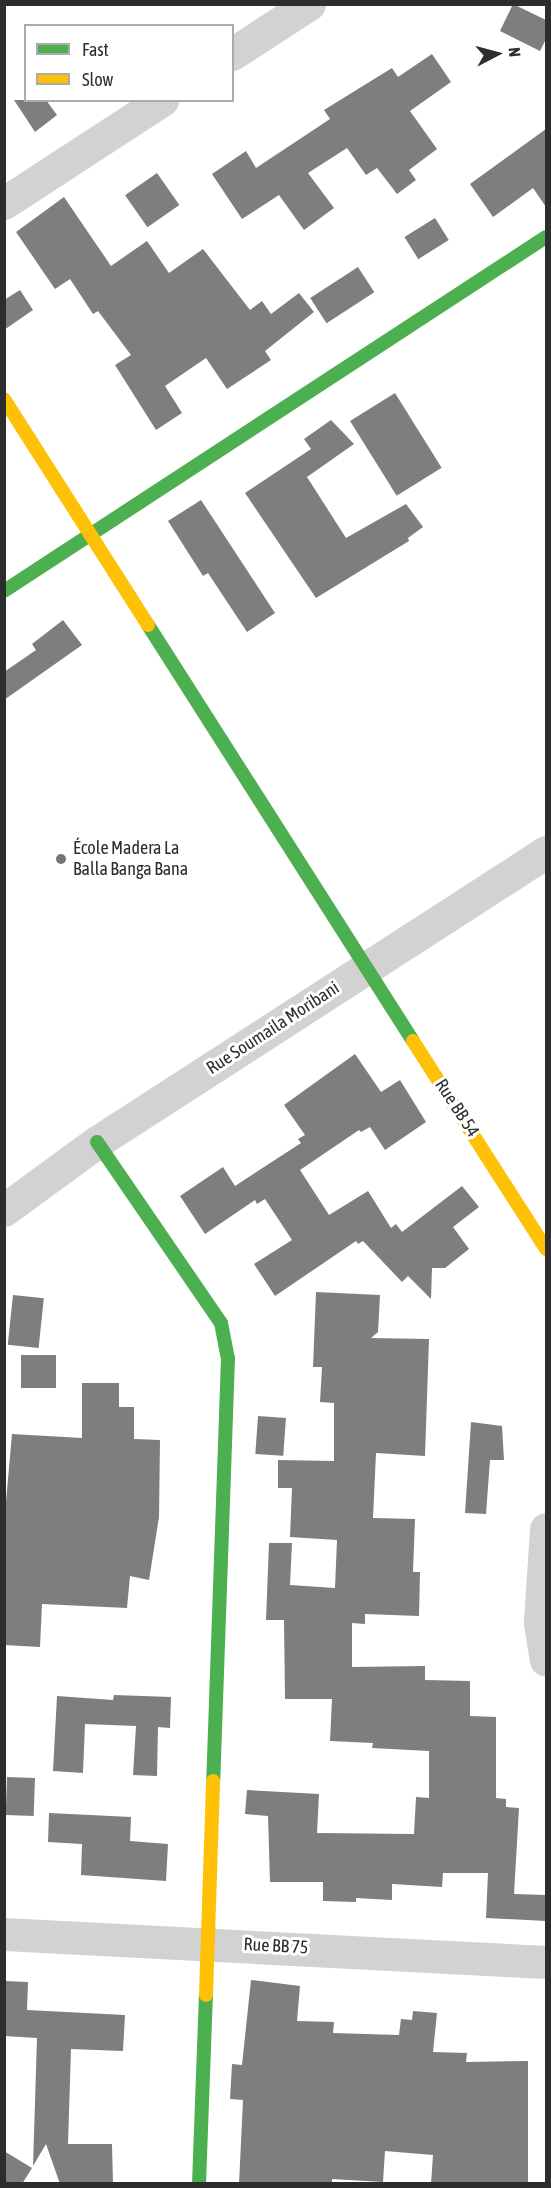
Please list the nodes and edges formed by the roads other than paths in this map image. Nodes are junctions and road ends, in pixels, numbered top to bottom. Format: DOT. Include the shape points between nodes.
graph roads {
  1 [pos="309,4"];
  2 [pos="234,53"];
  3 [pos="159,102"];
  4 [pos="4,203"];
  5 [pos="546,237"];
  6 [pos="4,399"];
  7 [pos="92,535"];
  8 [pos="4,591"];
  9 [pos="546,852"];
  10 [pos="367,967"];
  11 [pos="97,1142"];
  12 [pos="4,1210"];
  13 [pos="546,1249"];
  14 [pos="546,1529"];
  15 [pos="546,1660"];
  16 [pos="4,1934"];
  17 [pos="207,1942"];
  18 [pos="546,1962"];
  19 [pos="199,2184"];
  1 -- 2 [label="street"];
  3 -- 4 [label="street"];
  5 -- 7 [label="street"];
  6 -- 7 [label="street, Rue BB 54"];
  7 -- 8 [label="street"];
  7 -- 10 [label="street, Rue BB 54"];
  9 -- 10 [label="street, Rue Soumaila Moribani"];
  10 -- 11 [label="street, Rue Soumaila Moribani"];
  10 -- 13 [label="street, Rue BB 54"];
  11 -- 12 [label="street, Rue Soumaila Moribani"];
  11 -- 17 [label="street" via="221,1323 228,1358"];
  14 -- 15 [label="street" via="540,1623"];
  16 -- 17 [label="street, Rue BB 75"];
  17 -- 18 [label="street, Rue BB 75"];
  17 -- 19 [label="street"];
}
